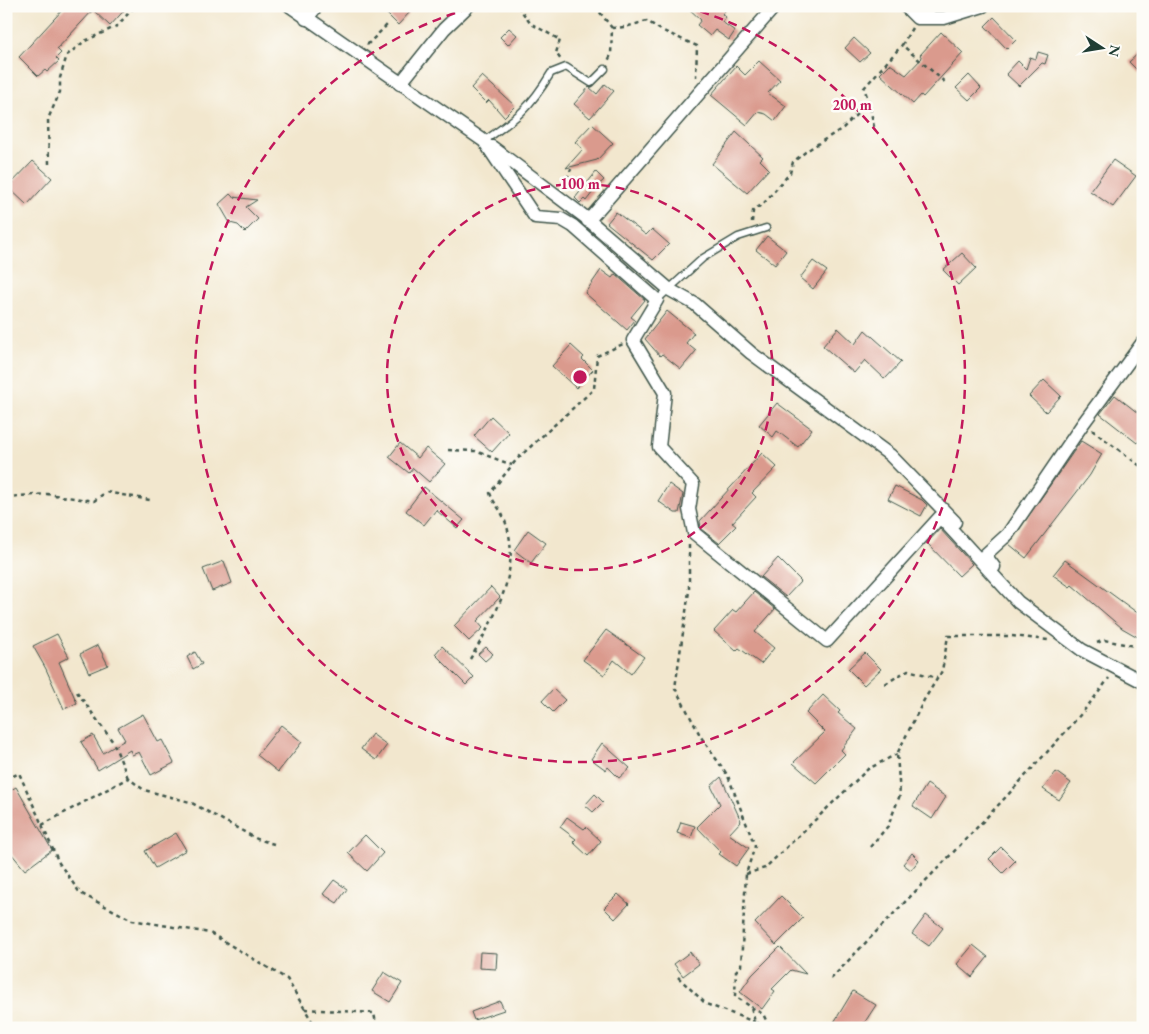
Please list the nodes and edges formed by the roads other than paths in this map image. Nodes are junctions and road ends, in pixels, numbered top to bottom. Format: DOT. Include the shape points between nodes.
graph roads {
  1 [pos="290,6"];
  2 [pos="317,6"];
  3 [pos="468,6"];
  4 [pos="775,6"];
  5 [pos="905,6"];
  6 [pos="984,6"];
  7 [pos="306,19"];
  8 [pos="605,69"];
  9 [pos="400,84"];
  10 [pos="484,141"];
  11 [pos="588,220"];
  12 [pos="766,228"];
  13 [pos="670,290"];
  14 [pos="657,300"];
  15 [pos="1143,342"];
  16 [pos="985,555"];
  17 [pos="1018,602"];
  18 [pos="1143,682"];
  1 -- 7 [label="street"];
  2 -- 7 [label="street"];
  3 -- 9 [label="street" via="444,29"];
  4 -- 11 [label="street"];
  5 -- 6 [label="street" via="917,18 944,18"];
  7 -- 9 [label="street"];
  8 -- 10 [label="lane" via="591,83 566,67 551,73 520,116"];
  9 -- 10 [label="street"];
  10 -- 11 [label="street"];
  10 -- 14 [label="street" via="536,217 560,219 573,226"];
  11 -- 13 [label="street"];
  12 -- 13 [label="lane" via="738,237 703,258"];
  13 -- 14 [label="lane"];
  13 -- 16 [label="street" via="695,304 751,353 890,455"];
  14 -- 17 [label="street" via="633,340 665,393 659,447 693,484 689,509 694,533 826,641 940,517"];
  15 -- 16 [label="street" via="1008,534"];
  16 -- 17 [label="street"];
  17 -- 18 [label="street" via="1078,647"];
}
